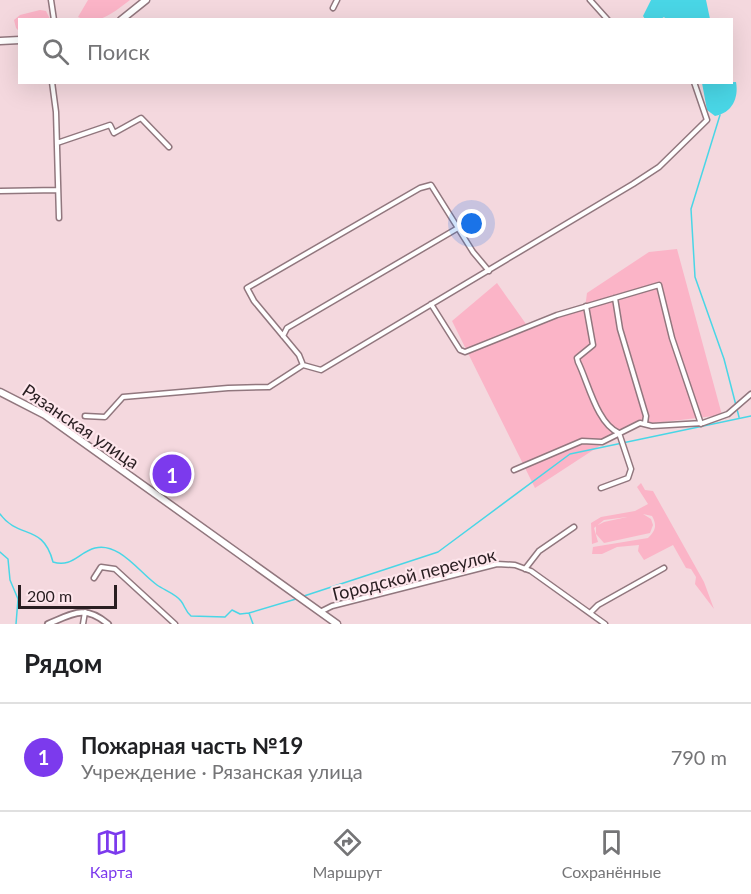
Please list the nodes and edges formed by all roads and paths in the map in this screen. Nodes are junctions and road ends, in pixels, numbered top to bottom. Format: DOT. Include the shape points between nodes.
graph roads {
  1 [pos="51,0"];
  2 [pos="146,0"];
  3 [pos="337,0"];
  4 [pos="590,0"];
  5 [pos="333,8"];
  6 [pos="54,18"];
  7 [pos="124,18"];
  8 [pos="606,18"];
  9 [pos="18,40"];
  10 [pos="0,41"];
  11 [pos="52,84"];
  12 [pos="695,84"];
  13 [pos="57,143"];
  14 [pos="169,147"];
  15 [pos="58,190"];
  16 [pos="0,191"];
  17 [pos="59,218"];
  18 [pos="458,228"];
  19 [pos="489,271"];
  20 [pos="615,298"];
  21 [pos="431,304"];
  22 [pos="586,306"];
  23 [pos="283,336"];
  24 [pos="303,365"];
  25 [pos="0,392"];
  26 [pos="751,394"];
  27 [pos="85,416"];
  28 [pos="645,423"];
  29 [pos="701,424"];
  30 [pos="619,433"];
  31 [pos="514,470"];
  32 [pos="602,488"];
  33 [pos="574,527"];
  34 [pos="664,568"];
  35 [pos="525,569"];
  36 [pos="94,578"];
  37 [pos="85,612"];
  38 [pos="320,612"];
  39 [pos="590,613"];
  40 [pos="48,624"];
  41 [pos="82,624"];
  42 [pos="108,624"];
  43 [pos="175,624"];
  44 [pos="337,624"];
  45 [pos="605,624"];
  1 -- 6 [label="street"];
  2 -- 7 [label="main road"];
  3 -- 5 [label="street"];
  4 -- 8 [label="street"];
  9 -- 10 [label="main road"];
  11 -- 13 [label="street"];
  12 -- 19 [label="street" via="707,120 659,167"];
  13 -- 14 [label="street" via="110,125 114,134 141,118"];
  13 -- 15 [label="street"];
  15 -- 16 [label="street"];
  15 -- 17 [label="street"];
  18 -- 19 [label="street"];
  18 -- 23 [label="street" via="287,328"];
  18 -- 23 [label="street" via="428,185 248,288 247,292"];
  19 -- 21 [label="street"];
  20 -- 22 [label="street"];
  20 -- 28 [label="street"];
  20 -- 29 [label="street" via="660,286 672,338"];
  21 -- 22 [label="street" via="465,352"];
  21 -- 24 [label="street" via="321,370"];
  22 -- 30 [label="street" via="593,345 577,358 578,362 603,417"];
  23 -- 24 [label="street"];
  24 -- 27 [label="street" via="269,387 123,397 105,417"];
  25 -- 38 [label="main road, Рязанская улица" via="53,421"];
  26 -- 29 [label="street" via="728,414"];
  28 -- 29 [label="street"];
  28 -- 30 [label="street"];
  30 -- 31 [label="street" via="602,442 582,441"];
  30 -- 32 [label="street" via="631,474"];
  33 -- 35 [label="street" via="539,551"];
  34 -- 39 [label="street"];
  35 -- 38 [label="street, Городской переулок" via="487,566"];
  35 -- 39 [label="street, Городской переулок"];
  36 -- 43 [label="street" via="101,567 115,569"];
  37 -- 40 [label="street"];
  37 -- 41 [label="street"];
  37 -- 42 [label="street" via="94,613"];
  38 -- 44 [label="main road, Рязанская улица"];
  39 -- 45 [label="street, Городской переулок"];
}
